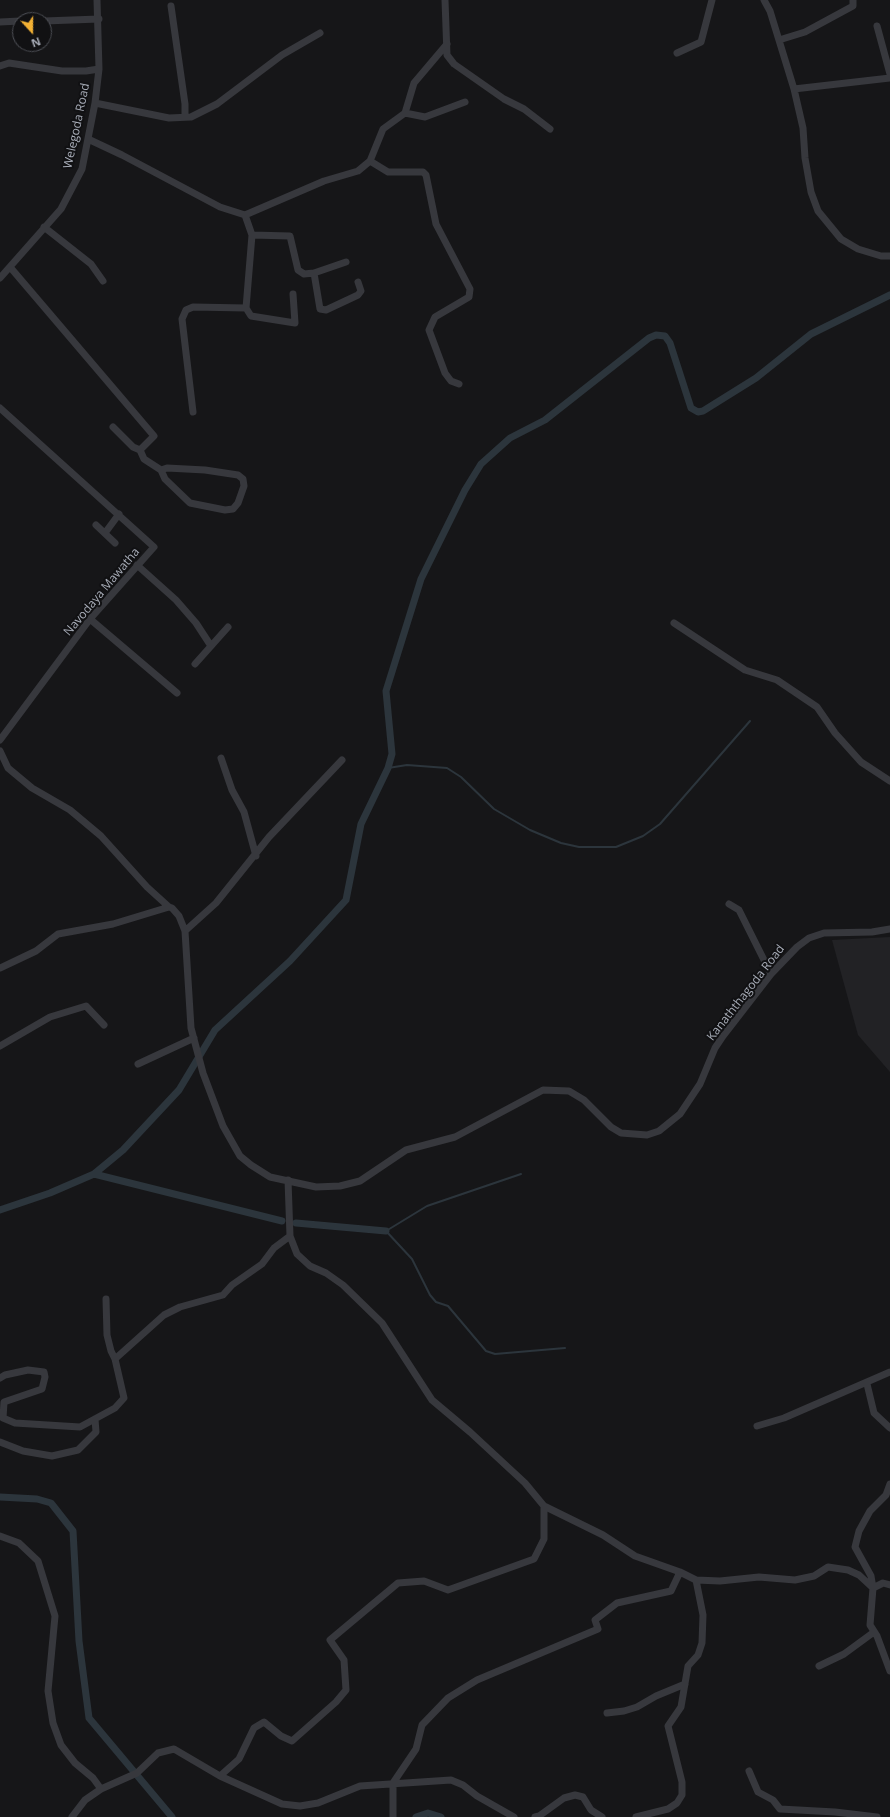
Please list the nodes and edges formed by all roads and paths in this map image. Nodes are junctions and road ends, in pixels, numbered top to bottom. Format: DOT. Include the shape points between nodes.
graph roads {
  1 [pos="97,0"];
  2 [pos="445,0"];
  3 [pos="712,0"];
  4 [pos="764,0"];
  5 [pos="853,0"];
  6 [pos="170,6"];
  7 [pos="98,19"];
  8 [pos="12,21"];
  9 [pos="52,21"];
  10 [pos="0,22"];
  11 [pos="877,26"];
  12 [pos="320,33"];
  13 [pos="779,40"];
  14 [pos="447,44"];
  15 [pos="677,53"];
  16 [pos="0,66"];
  17 [pos="99,69"];
  18 [pos="890,74"];
  19 [pos="890,78"];
  20 [pos="794,89"];
  21 [pos="465,102"];
  22 [pos="95,103"];
  23 [pos="405,113"];
  24 [pos="185,117"];
  25 [pos="550,130"];
  26 [pos="88,139"];
  27 [pos="370,161"];
  28 [pos="245,215"];
  29 [pos="44,228"];
  30 [pos="252,235"];
  31 [pos="890,256"];
  32 [pos="346,262"];
  33 [pos="10,267"];
  34 [pos="314,273"];
  35 [pos="0,278"];
  36 [pos="103,281"];
  37 [pos="358,282"];
  38 [pos="293,294"];
  39 [pos="246,308"];
  40 [pos="459,384"];
  41 [pos="0,408"];
  42 [pos="193,412"];
  43 [pos="113,427"];
  44 [pos="140,450"];
  45 [pos="161,470"];
  46 [pos="119,514"];
  47 [pos="96,525"];
  48 [pos="105,533"];
  49 [pos="115,543"];
  50 [pos="137,565"];
  51 [pos="90,619"];
  52 [pos="674,623"];
  53 [pos="228,627"];
  54 [pos="212,646"];
  55 [pos="195,664"];
  56 [pos="177,694"];
  57 [pos="0,740"];
  58 [pos="0,751"];
  59 [pos="221,758"];
  60 [pos="342,760"];
  61 [pos="890,781"];
  62 [pos="256,856"];
  63 [pos="730,904"];
  64 [pos="169,907"];
  65 [pos="890,930"];
  66 [pos="184,931"];
  67 [pos="0,968"];
  68 [pos="771,974"];
  69 [pos="104,1025"];
  70 [pos="194,1038"];
  71 [pos="0,1046"];
  72 [pos="138,1064"];
  73 [pos="288,1180"];
  74 [pos="290,1236"];
  75 [pos="106,1299"];
  76 [pos="115,1359"];
  77 [pos="890,1372"];
  78 [pos="0,1378"];
  79 [pos="867,1384"];
  80 [pos="95,1419"];
  81 [pos="756,1426"];
  82 [pos="890,1428"];
  83 [pos="0,1442"];
  84 [pos="890,1484"];
  85 [pos="544,1506"];
  86 [pos="0,1536"];
  87 [pos="680,1572"];
  88 [pos="696,1580"];
  89 [pos="890,1585"];
  90 [pos="873,1588"];
  91 [pos="874,1632"];
  92 [pos="819,1666"];
  93 [pos="890,1670"];
  94 [pos="685,1684"];
  95 [pos="606,1713"];
  96 [pos="748,1771"];
  97 [pos="220,1776"];
  98 [pos="393,1783"];
  99 [pos="101,1789"];
  100 [pos="72,1817"];
  101 [pos="393,1817"];
  102 [pos="514,1817"];
  103 [pos="535,1817"];
  104 [pos="602,1817"];
  105 [pos="636,1817"];
  106 [pos="877,1817"];
  1 -- 7 [label="street, Welegoda Road"];
  2 -- 14 [label="street"];
  3 -- 15 [label="street" via="701,42"];
  4 -- 13 [label="street"];
  5 -- 13 [label="street" via="853,6 805,32"];
  6 -- 24 [label="street"];
  7 -- 9 [label="street"];
  7 -- 17 [label="street, Welegoda Road"];
  8 -- 10 [label="street"];
  11 -- 18 [label="street"];
  12 -- 24 [label="street" via="282,55 217,104 191,117"];
  13 -- 20 [label="street"];
  14 -- 23 [label="street" via="414,83"];
  14 -- 25 [label="street" via="447,55 454,64 504,99 524,109"];
  16 -- 17 [label="street" via="9,63 62,71"];
  17 -- 22 [label="street, Welegoda Road"];
  19 -- 20 [label="street"];
  20 -- 31 [label="street" via="811,192 818,211 841,239 858,249"];
  21 -- 23 [label="street" via="425,117"];
  22 -- 24 [label="street" via="169,118"];
  22 -- 26 [label="street, Welegoda Road"];
  23 -- 27 [label="street" via="384,130"];
  26 -- 28 [label="street" via="122,154 220,207"];
  26 -- 29 [label="street, Welegoda Road" via="82,168 61,208"];
  27 -- 28 [label="street" via="358,171 324,181"];
  27 -- 40 [label="street" via="388,172 423,172 426,175 436,224 470,289 469,297 435,317 429,330 444,373 451,381"];
  28 -- 30 [label="street"];
  29 -- 33 [label="street, Welegoda Road"];
  29 -- 36 [label="street" via="90,264"];
  30 -- 34 [label="street" via="290,236 298,270 304,274"];
  30 -- 39 [label="street"];
  32 -- 34 [label="street"];
  33 -- 35 [label="street, Welegoda Road"];
  33 -- 44 [label="street" via="154,436"];
  34 -- 37 [label="street" via="320,309 326,310 358,295 361,291"];
  38 -- 39 [label="street" via="295,323 251,316"];
  39 -- 42 [label="street" via="193,307 186,310 182,319"];
  41 -- 46 [label="street, Navodaya Mawatha"];
  43 -- 44 [label="street" via="133,447"];
  44 -- 45 [label="street" via="144,459"];
  45 -- 45 [label="street" via="165,479 190,503 225,510 233,509 238,503 244,486 243,479 238,475 205,470"];
  46 -- 48 [label="street"];
  46 -- 50 [label="street, Navodaya Mawatha" via="154,547"];
  47 -- 48 [label="street"];
  48 -- 49 [label="street"];
  50 -- 51 [label="street, Navodaya Mawatha"];
  50 -- 54 [label="street" via="176,600"];
  51 -- 56 [label="street"];
  51 -- 57 [label="street, Navodaya Mawatha"];
  52 -- 61 [label="street" via="744,670 777,680 817,706 835,733 861,762"];
  53 -- 54 [label="street"];
  54 -- 55 [label="street"];
  58 -- 64 [label="street, Kanaththagoda Road" via="8,768 32,788 70,810 101,836 147,887"];
  59 -- 62 [label="street" via="232,790 244,812"];
  60 -- 62 [label="street" via="270,837"];
  62 -- 66 [label="street" via="216,903"];
  63 -- 68 [label="street" via="739,910"];
  64 -- 66 [label="street, Kanaththagoda Road" via="178,916"];
  64 -- 67 [label="street" via="113,924 58,934 36,951"];
  65 -- 68 [label="street, Kanaththagoda Road" via="824,932 808,938"];
  66 -- 70 [label="street, Kanaththagoda Road" via="191,1028"];
  68 -- 73 [label="street, Kanaththagoda Road" via="715,1048 700,1084 680,1114 659,1131 647,1135 621,1133 611,1127 584,1100 569,1091 543,1090 455,1137 406,1150 360,1181 340,1186 316,1187"];
  69 -- 71 [label="street" via="86,1006 50,1017"];
  70 -- 72 [label="street"];
  70 -- 73 [label="street, Kanaththagoda Road" via="203,1073 223,1126 240,1156 270,1177"];
  73 -- 74 [label="street"];
  74 -- 76 [label="street" via="274,1248 262,1264 232,1285 223,1295 180,1307 164,1315"];
  74 -- 85 [label="street" via="297,1254 310,1266 343,1285 382,1323 432,1400 525,1483"];
  75 -- 76 [label="street" via="107,1335"];
  76 -- 80 [label="street" via="124,1398 115,1408"];
  77 -- 79 [label="street"];
  78 -- 80 [label="street" via="28,1370 44,1372 45,1377 42,1389 4,1402 3,1418 15,1423 80,1427"];
  79 -- 81 [label="street" via="784,1418"];
  79 -- 82 [label="street" via="874,1413"];
  80 -- 83 [label="street" via="96,1432 78,1450 52,1456 23,1451"];
  84 -- 90 [label="street" via="886,1495 870,1512 859,1531 855,1547 871,1576"];
  85 -- 87 [label="street" via="603,1535 635,1556"];
  85 -- 97 [label="street" via="544,1539 534,1559 448,1590 424,1581 398,1583 330,1640 344,1660 346,1690 336,1702 292,1741 264,1722 254,1728 239,1759"];
  86 -- 99 [label="street" via="19,1543 38,1562 55,1616 48,1691 53,1723 61,1745"];
  87 -- 88 [label="street"];
  87 -- 98 [label="street" via="671,1591 617,1603 595,1620 598,1629 477,1680 448,1698 422,1725 416,1749"];
  88 -- 90 [label="street" via="720,1581 759,1577 795,1580 814,1576 828,1567 848,1570 859,1575"];
  88 -- 94 [label="street" via="703,1615 702,1643 698,1655 688,1666"];
  89 -- 90 [label="street" via="884,1583"];
  90 -- 91 [label="street" via="870,1625"];
  91 -- 92 [label="street" via="844,1654"];
  91 -- 93 [label="street"];
  94 -- 95 [label="street" via="624,1712"];
  94 -- 105 [label="street" via="681,1707 668,1726 682,1782 682,1795 677,1803 668,1809"];
  96 -- 106 [label="street" via="758,1792 773,1800 780,1810"];
  97 -- 98 [label="street" via="282,1804 300,1806 318,1803 360,1786"];
  97 -- 99 [label="street" via="174,1749 158,1753 137,1773"];
  98 -- 101 [label="street"];
  98 -- 102 [label="street" via="451,1780"];
  99 -- 100 [label="street" via="85,1800"];
  103 -- 104 [label="street" via="564,1798 574,1795 583,1797 591,1810"];
}
